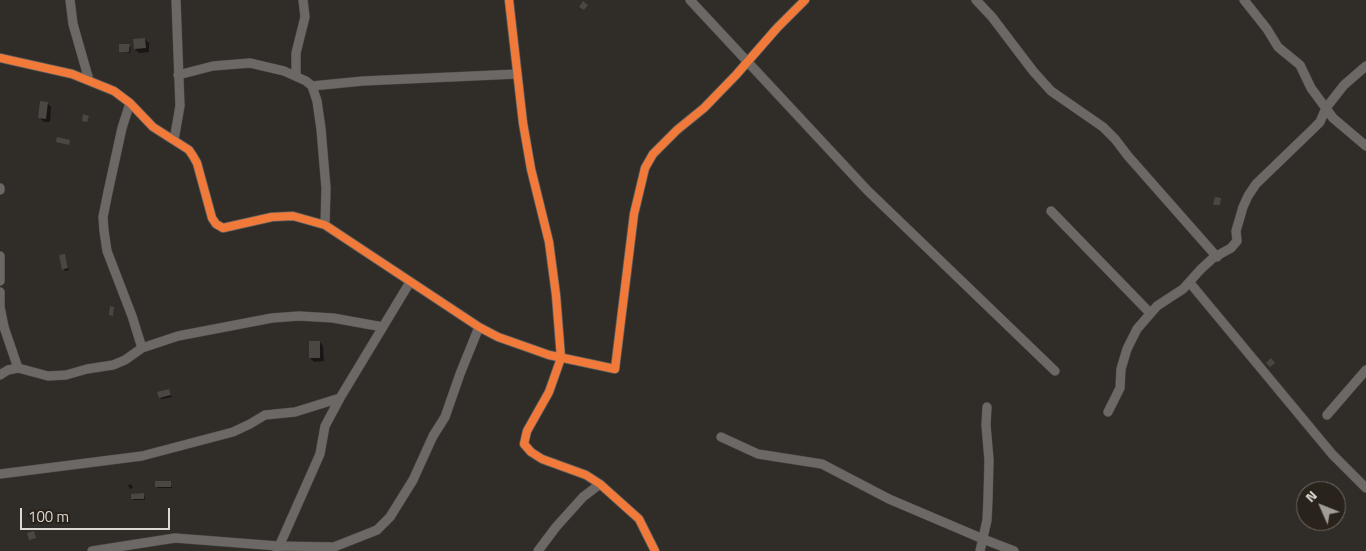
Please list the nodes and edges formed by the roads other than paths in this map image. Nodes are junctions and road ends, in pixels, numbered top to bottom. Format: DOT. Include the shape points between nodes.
graph roads {
  1 [pos="70,0"];
  2 [pos="176,0"];
  3 [pos="303,0"];
  4 [pos="509,0"];
  5 [pos="690,0"];
  6 [pos="805,0"];
  7 [pos="976,0"];
  8 [pos="1244,0"];
  9 [pos="0,58"];
  10 [pos="747,62"];
  11 [pos="1366,66"];
  12 [pos="517,74"];
  13 [pos="178,75"];
  14 [pos="296,76"];
  15 [pos="89,80"];
  16 [pos="312,86"];
  17 [pos="130,103"];
  18 [pos="1326,108"];
  19 [pos="174,140"];
  20 [pos="1366,146"];
  21 [pos="1051,211"];
  22 [pos="325,225"];
  23 [pos="0,256"];
  24 [pos="1217,257"];
  25 [pos="0,281"];
  26 [pos="410,282"];
  27 [pos="1190,283"];
  28 [pos="0,292"];
  29 [pos="1150,313"];
  30 [pos="383,327"];
  31 [pos="479,327"];
  32 [pos="142,348"];
  33 [pos="560,358"];
  34 [pos="18,368"];
  35 [pos="1366,370"];
  36 [pos="1055,371"];
  37 [pos="0,375"];
  38 [pos="340,398"];
  39 [pos="987,407"];
  40 [pos="1108,412"];
  41 [pos="1327,415"];
  42 [pos="721,437"];
  43 [pos="0,474"];
  44 [pos="600,484"];
  45 [pos="1366,488"];
  46 [pos="982,539"];
  47 [pos="277,549"];
  48 [pos="92,551"];
  49 [pos="538,551"];
  50 [pos="655,551"];
  51 [pos="980,551"];
  52 [pos="1014,551"];
  1 -- 15 [label="street" via="73,24"];
  2 -- 13 [label="street"];
  3 -- 14 [label="street" via="305,18 296,53"];
  4 -- 12 [label="street"];
  5 -- 10 [label="street"];
  6 -- 10 [label="street"];
  7 -- 24 [label="street" via="1032,71 1051,91 1115,138"];
  8 -- 18 [label="street" via="1278,47 1300,65"];
  9 -- 15 [label="street"];
  10 -- 33 [label="street" via="704,108 653,154 645,168 634,214 615,369"];
  10 -- 36 [label="street" via="867,190"];
  11 -- 18 [label="street" via="1344,85"];
  12 -- 16 [label="street"];
  12 -- 33 [label="street" via="531,169 548,242 556,295"];
  13 -- 14 [label="street" via="213,66 250,63"];
  13 -- 19 [label="street" via="180,106"];
  14 -- 16 [label="street"];
  15 -- 17 [label="street" via="114,91"];
  16 -- 22 [label="street" via="317,101 326,188"];
  17 -- 19 [label="street" via="153,127"];
  17 -- 32 [label="street" via="108,192 104,231"];
  18 -- 20 [label="street"];
  18 -- 24 [label="street" via="1320,122 1256,184 1242,207 1237,241"];
  19 -- 22 [label="street" via="189,150 197,163 212,218 223,228 293,216"];
  21 -- 29 [label="street"];
  22 -- 26 [label="street"];
  23 -- 25 [label="street"];
  24 -- 27 [label="street"];
  26 -- 30 [label="street"];
  26 -- 31 [label="street"];
  27 -- 29 [label="street"];
  27 -- 45 [label="street" via="1332,454"];
  28 -- 34 [label="street" via="4,327"];
  29 -- 40 [label="street" via="1127,349 1120,388"];
  30 -- 32 [label="street" via="333,318 281,317 178,336"];
  30 -- 38 [label="street"];
  31 -- 33 [label="street" via="498,337"];
  31 -- 47 [label="street" via="445,417 413,480 382,527 334,548"];
  32 -- 34 [label="street" via="113,365 66,375 48,376"];
  33 -- 44 [label="street" via="549,392 527,431 524,444 542,459 586,475"];
  34 -- 37 [label="street"];
  35 -- 41 [label="street"];
  38 -- 43 [label="street" via="295,412 265,414 233,432 142,456"];
  38 -- 47 [label="street" via="325,426 317,463"];
  39 -- 46 [label="street" via="988,499"];
  42 -- 46 [label="street" via="758,454 822,464 890,499"];
  44 -- 49 [label="street" via="556,527"];
  44 -- 50 [label="street" via="639,519"];
  46 -- 51 [label="street"];
  46 -- 52 [label="street"];
  47 -- 48 [label="street" via="175,538"];
}
